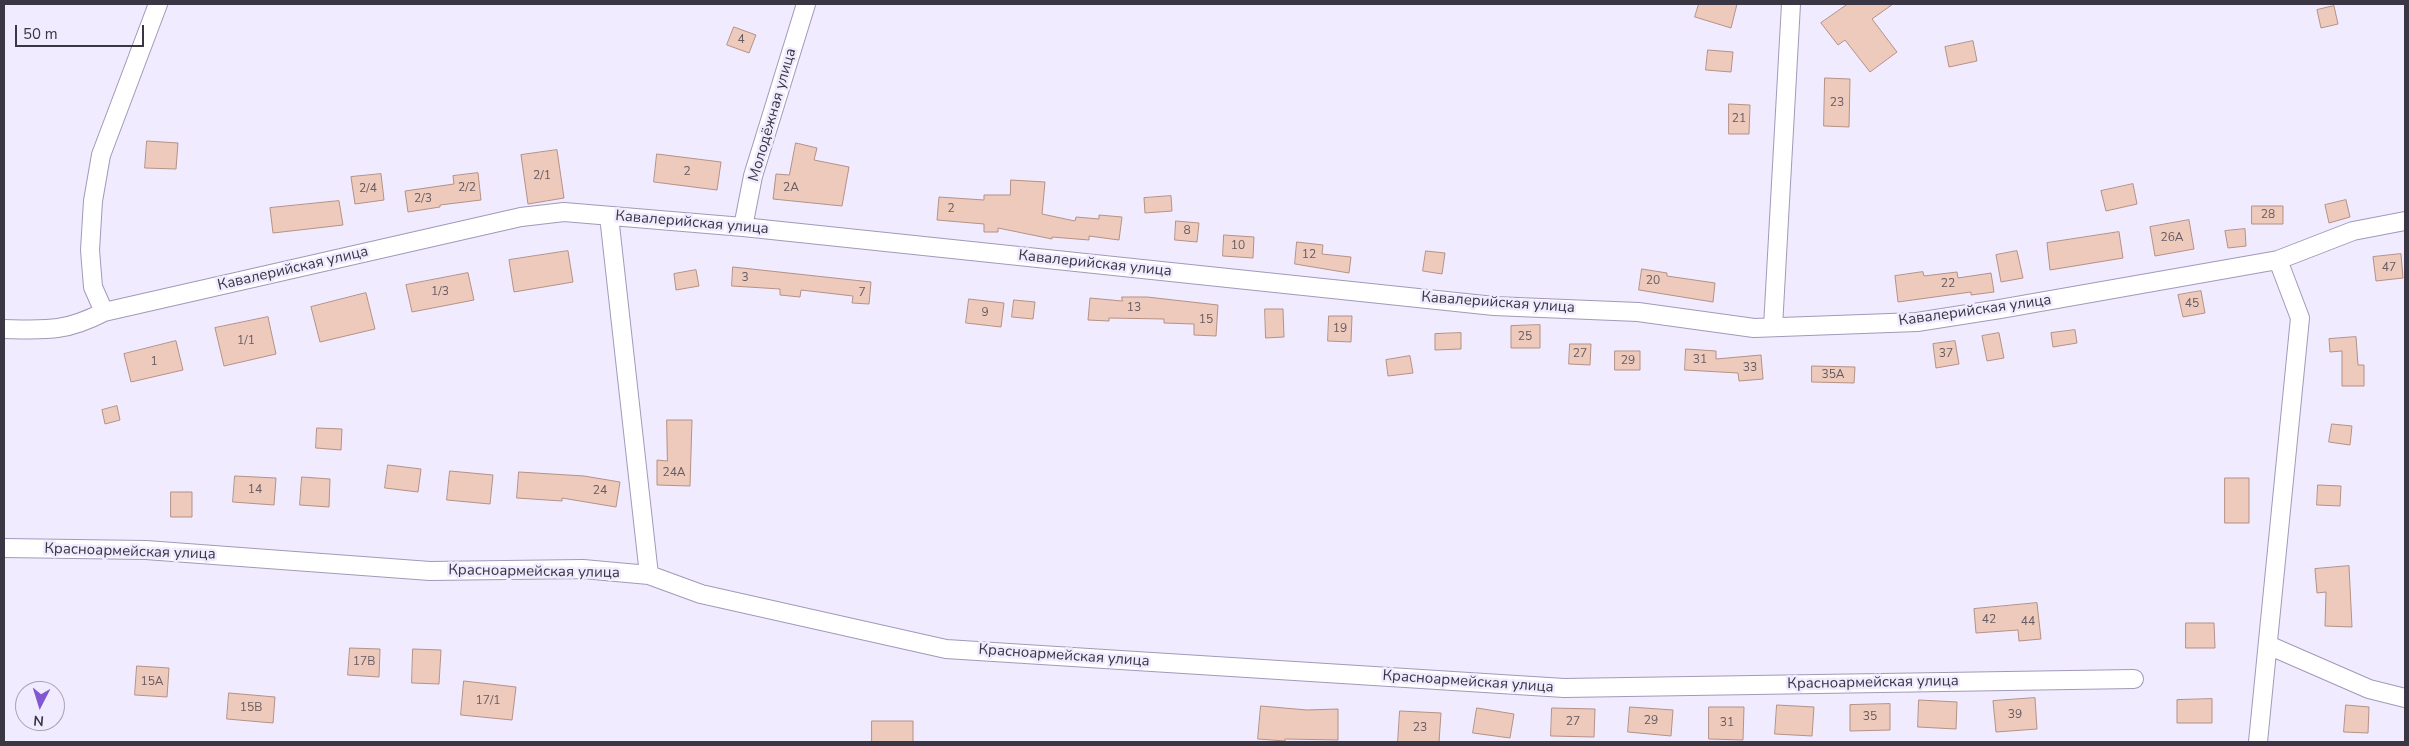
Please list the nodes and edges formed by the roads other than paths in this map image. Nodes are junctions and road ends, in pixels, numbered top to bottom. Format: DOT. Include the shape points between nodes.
graph roads {
  1 [pos="158,4"];
  2 [pos="806,4"];
  3 [pos="1791,4"];
  4 [pos="609,216"];
  5 [pos="2405,221"];
  6 [pos="743,227"];
  7 [pos="2278,260"];
  8 [pos="104,312"];
  9 [pos="4,328"];
  10 [pos="1773,328"];
  11 [pos="4,548"];
  12 [pos="649,574"];
  13 [pos="2268,646"];
  14 [pos="2134,679"];
  15 [pos="2405,698"];
  16 [pos="2258,742"];
  1 -- 8 [label="street" via="101,155 90,250 93,287"];
  2 -- 6 [label="street, Молодёжная улица" via="753,176"];
  3 -- 10 [label="street"];
  4 -- 6 [label="street, Кавалерийская улица"];
  4 -- 8 [label="street, Кавалерийская улица" via="564,212 521,217"];
  4 -- 12 [label="street"];
  5 -- 7 [label="street, Кавалерийская улица" via="2353,231"];
  6 -- 10 [label="street, Кавалерийская улица" via="1494,306 1638,312"];
  7 -- 10 [label="street, Кавалерийская улица" via="1917,322"];
  7 -- 13 [label="street" via="2300,318"];
  8 -- 9 [label="street, Кавалерийская улица" via="81,324 54,330"];
  11 -- 12 [label="street, Красноармейская улица" via="146,550 430,571 583,569"];
  12 -- 14 [label="street, Красноармейская улица" via="701,594 946,649 1564,688"];
  13 -- 15 [label="street" via="2369,689"];
  13 -- 16 [label="street"];
}
